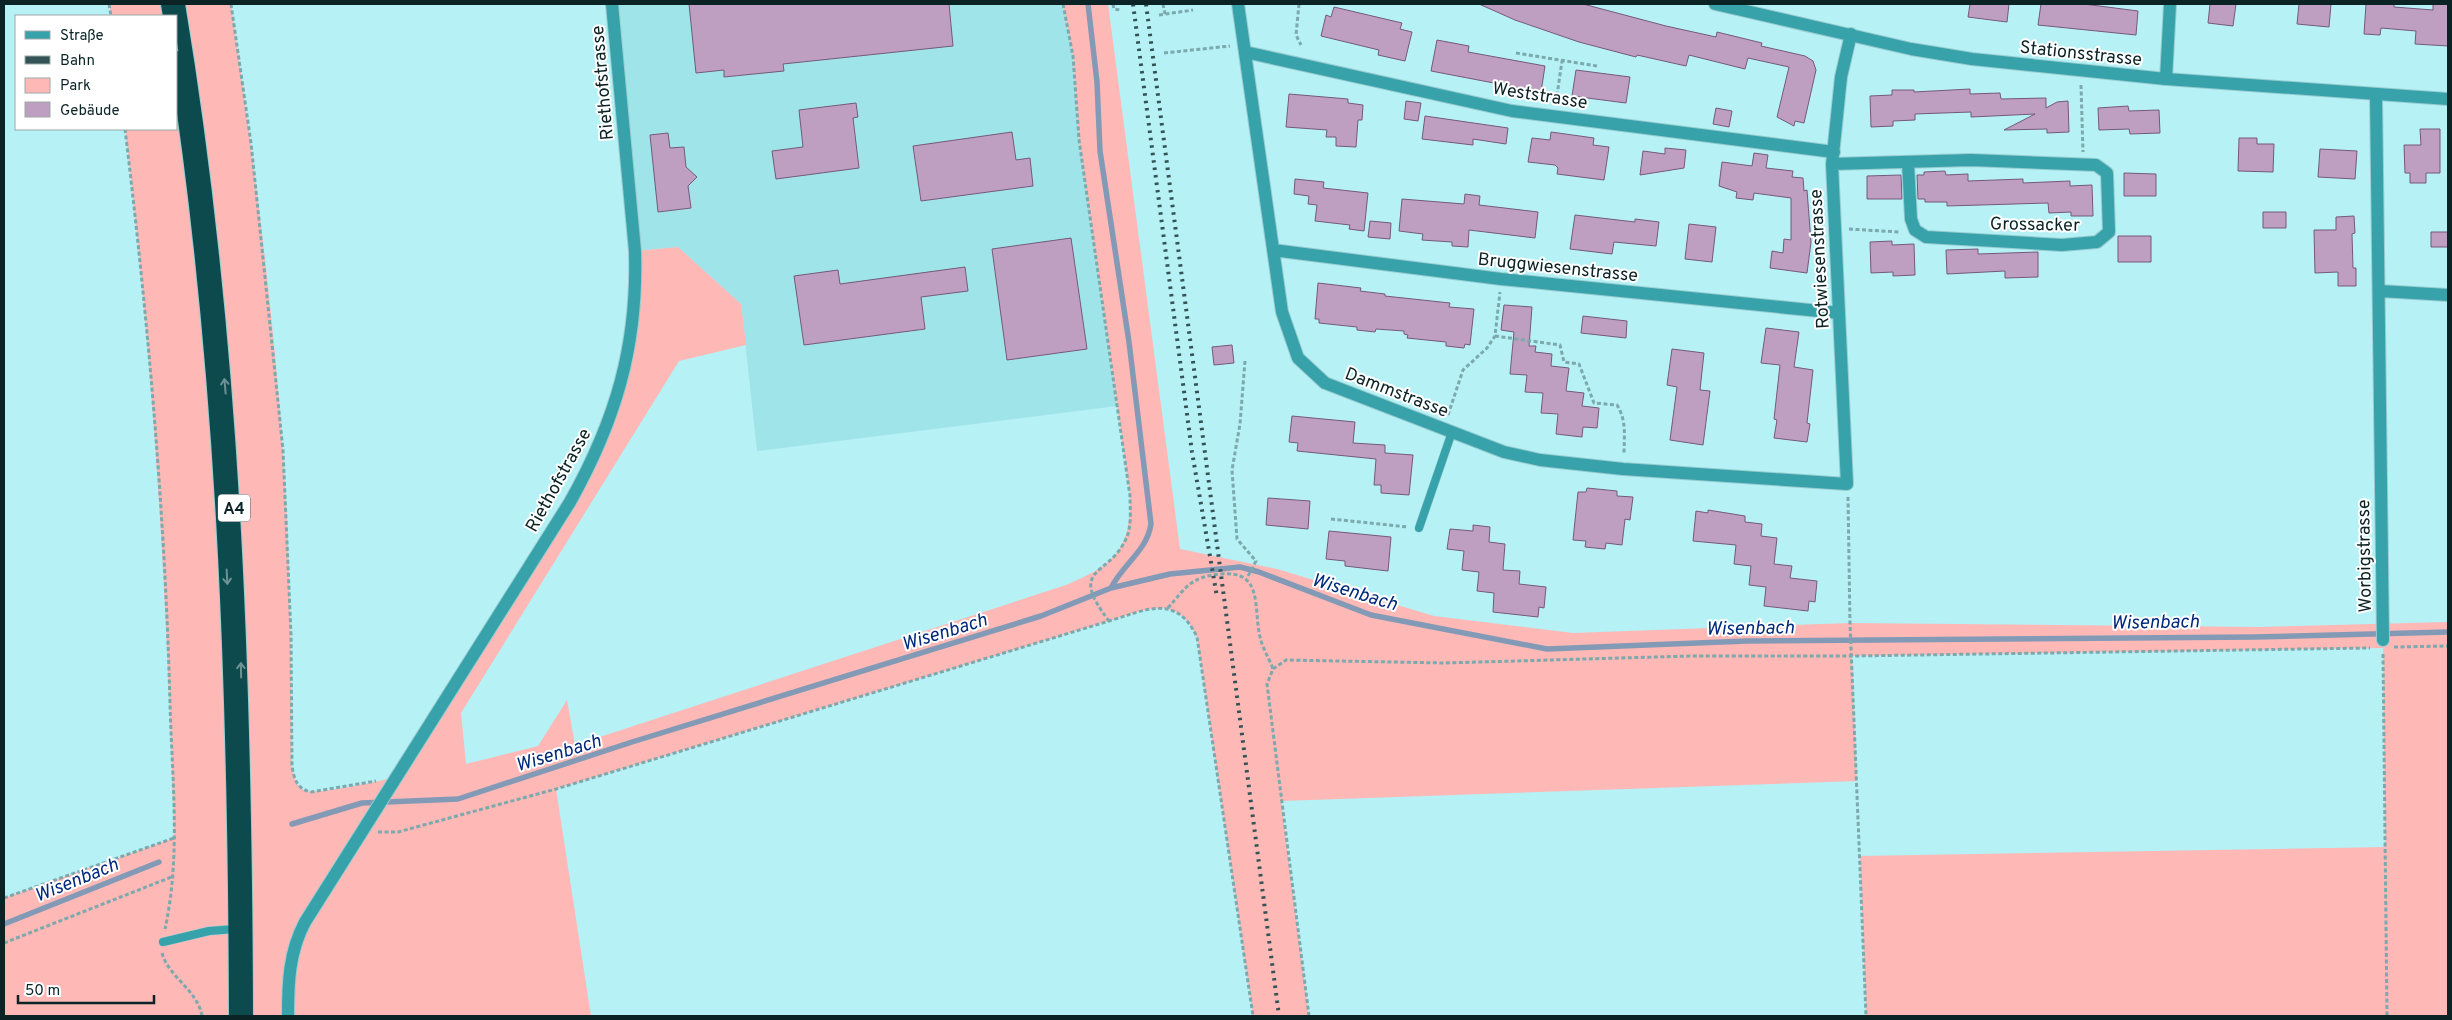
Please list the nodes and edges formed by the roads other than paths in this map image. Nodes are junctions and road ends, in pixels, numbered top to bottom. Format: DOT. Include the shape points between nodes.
graph roads {
  1 [pos="178,4"];
  2 [pos="612,4"];
  3 [pos="1238,4"];
  4 [pos="1716,4"];
  5 [pos="2170,4"];
  6 [pos="1851,34"];
  7 [pos="1245,52"];
  8 [pos="178,74"];
  9 [pos="2166,78"];
  10 [pos="2376,95"];
  11 [pos="2448,98"];
  12 [pos="1833,158"];
  13 [pos="1908,163"];
  14 [pos="1273,250"];
  15 [pos="2380,291"];
  16 [pos="2448,295"];
  17 [pos="1839,312"];
  18 [pos="1447,430"];
  19 [pos="1847,484"];
  20 [pos="1419,528"];
  21 [pos="2383,644"];
  22 [pos="235,929"];
  23 [pos="163,942"];
  24 [pos="236,1016"];
  25 [pos="246,1016"];
  26 [pos="288,1016"];
  25 -- 1 [label="highway, A4, one-way" via="241,648 231,462 208,217"];
  2 -- 26 [label="street, Riethofstrasse" via="635,251 635,312 625,374 604,435 579,485 296,939 291,960"];
  3 -- 7 [label="street, Dammstrasse"];
  4 -- 6 [label="street, Stationsstrasse"];
  5 -- 9 [label="street"];
  6 -- 9 [label="street, Stationsstrasse" via="1911,49 1972,59"];
  6 -- 12 [label="street, Rotwiesenstrasse" via="1841,77"];
  7 -- 12 [label="street, Weststrasse" via="1512,111"];
  7 -- 14 [label="street, Dammstrasse"];
  8 -- 22 [label="highway, A4, one-way" via="205,283 221,463 232,711"];
  9 -- 10 [label="street, Stationsstrasse"];
  10 -- 11 [label="street, Stationsstrasse"];
  10 -- 15 [label="street, Worbigstrasse"];
  12 -- 13 [label="street, Grossacker"];
  12 -- 17 [label="street, Rotwiesenstrasse"];
  13 -- 13 [label="street, Grossacker" via="1911,219 1915,230 1926,237 2062,245 2097,242 2109,232 2107,173 2096,165 1970,160"];
  14 -- 17 [label="street, Bruggwiesenstrasse" via="1501,279"];
  14 -- 18 [label="street, Dammstrasse" via="1282,312 1298,358 1325,383"];
  15 -- 16 [label="street"];
  15 -- 21 [label="street, Worbigstrasse"];
  17 -- 19 [label="street, Rotwiesenstrasse"];
  18 -- 19 [label="street, Dammstrasse" via="1522,456 1623,468"];
  18 -- 20 [label="lane"];
  22 -- 23 [label="lane" via="209,931"];
  22 -- 24 [label="highway, A4"];
}
